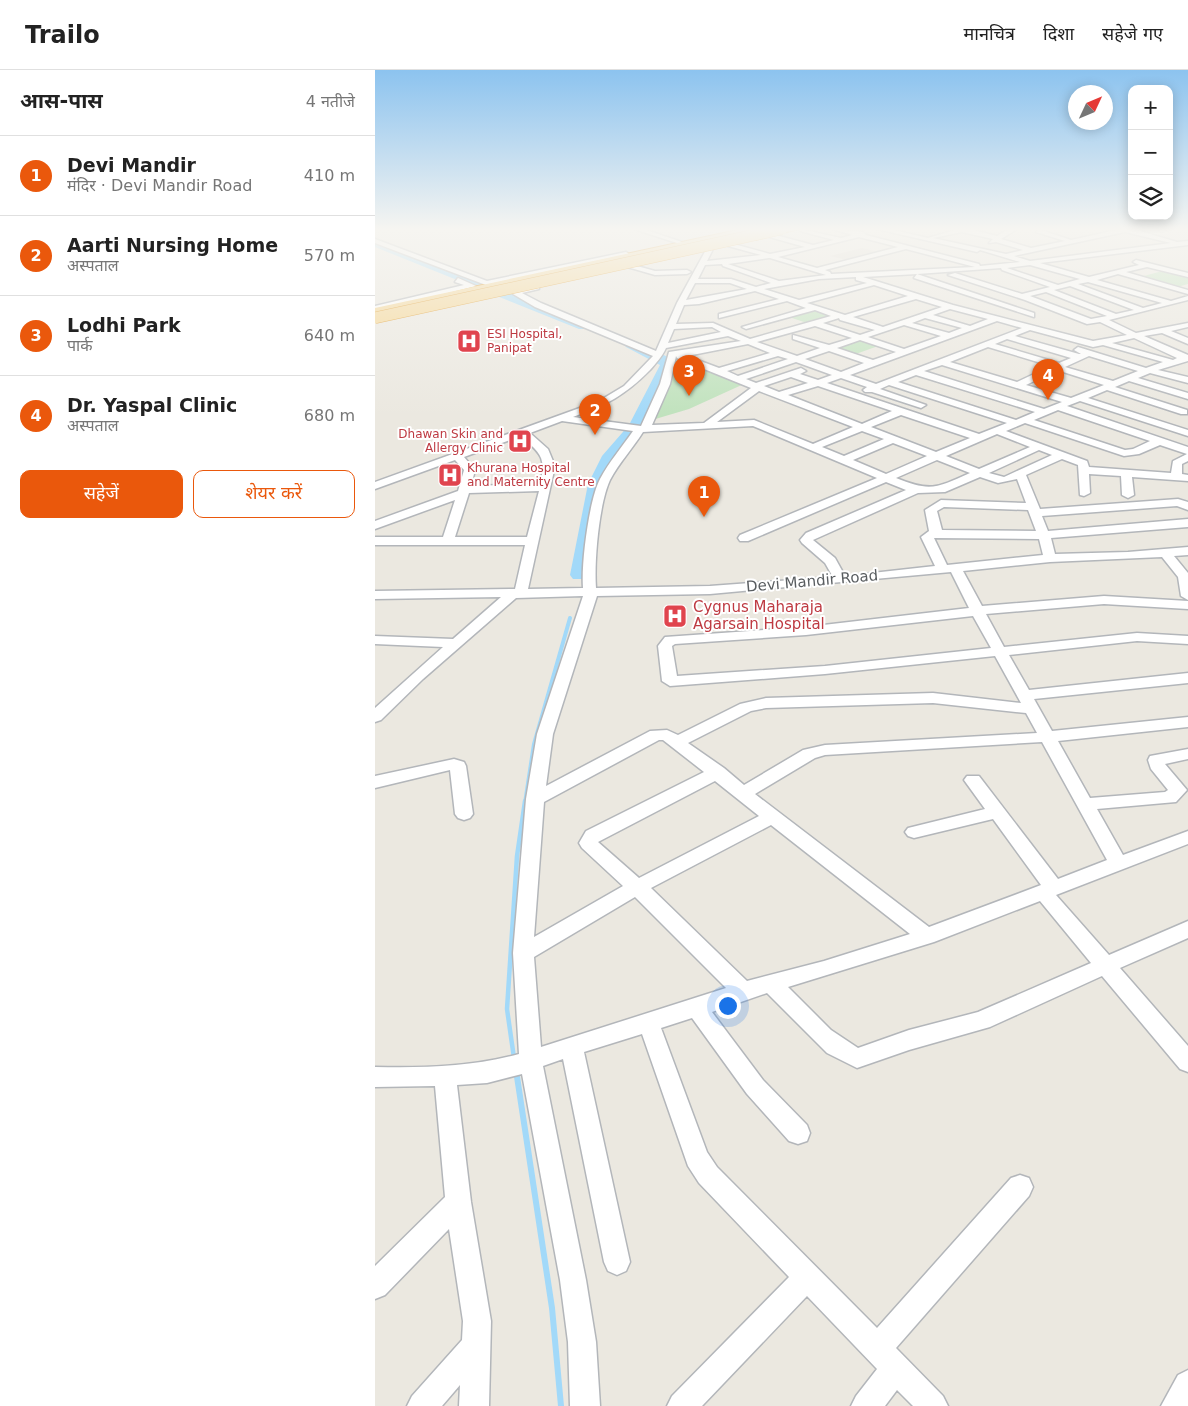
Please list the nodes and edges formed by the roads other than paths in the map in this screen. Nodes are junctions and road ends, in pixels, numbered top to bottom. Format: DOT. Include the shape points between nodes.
graph roads {
  1 [pos="456,291"];
  2 [pos="464,291"];
  3 [pos="475,291"];
  4 [pos="503,291"];
  5 [pos="519,291"];
  6 [pos="687,291"];
  7 [pos="741,291"];
  8 [pos="763,291"];
  9 [pos="900,291"];
  10 [pos="926,291"];
  11 [pos="957,291"];
  12 [pos="966,291"];
  13 [pos="1005,291"];
  14 [pos="1007,291"];
  15 [pos="1041,291"];
  16 [pos="1049,291"];
  17 [pos="1089,291"];
  18 [pos="1131,291"];
  19 [pos="1168,291"];
  20 [pos="838,292"];
  21 [pos="914,296"];
  22 [pos="1022,296"];
  23 [pos="1187,296"];
  24 [pos="854,298"];
  25 [pos="984,298"];
  26 [pos="926,299"];
  27 [pos="787,300"];
  28 [pos="863,301"];
  29 [pos="681,303"];
  30 [pos="798,303"];
  31 [pos="1171,303"];
  32 [pos="1008,306"];
  33 [pos="879,307"];
  34 [pos="949,307"];
  35 [pos="814,308"];
  36 [pos="1188,308"];
  37 [pos="1056,309"];
  38 [pos="375,311"];
  39 [pos="1143,312"];
  40 [pos="977,314"];
  41 [pos="1128,314"];
  42 [pos="1031,315"];
  43 [pos="926,316"];
  44 [pos="841,317"];
  45 [pos="1116,317"];
  46 [pos="1082,319"];
  47 [pos="375,320"];
  48 [pos="1171,320"];
  49 [pos="1000,321"];
  50 [pos="905,322"];
  51 [pos="815,323"];
  52 [pos="1064,323"];
  53 [pos="863,324"];
  54 [pos="1055,325"];
  55 [pos="1188,325"];
  56 [pos="671,326"];
  57 [pos="746,327"];
  58 [pos="829,327"];
  59 [pos="1094,328"];
  60 [pos="1033,329"];
  61 [pos="884,330"];
  62 [pos="966,330"];
  63 [pos="1164,330"];
  64 [pos="841,331"];
  65 [pos="1019,332"];
  66 [pos="729,333"];
  67 [pos="770,336"];
  68 [pos="1008,336"];
  69 [pos="1137,336"];
  70 [pos="796,337"];
  71 [pos="860,337"];
  72 [pos="946,337"];
  73 [pos="1066,338"];
  74 [pos="1188,341"];
  75 [pos="748,342"];
  76 [pos="992,343"];
  77 [pos="1105,343"];
  78 [pos="885,345"];
  79 [pos="919,346"];
  80 [pos="762,348"];
  81 [pos="827,348"];
  82 [pos="977,349"];
  83 [pos="745,352"];
  84 [pos="905,352"];
  85 [pos="659,353"];
  86 [pos="777,353"];
  87 [pos="1089,353"];
  88 [pos="674,354"];
  89 [pos="853,357"];
  90 [pos="955,357"];
  91 [pos="1079,357"];
  92 [pos="795,359"];
  93 [pos="719,360"];
  94 [pos="1187,361"];
  95 [pos="875,362"];
  96 [pos="942,362"];
  97 [pos="1174,362"];
  98 [pos="703,365"];
  99 [pos="815,366"];
  100 [pos="1057,367"];
  101 [pos="1148,370"];
  102 [pos="719,371"];
  103 [pos="915,372"];
  104 [pos="1074,373"];
  105 [pos="791,374"];
  106 [pos="841,375"];
  107 [pos="1128,378"];
  108 [pos="738,379"];
  109 [pos="1188,380"];
  110 [pos="889,382"];
  111 [pos="817,383"];
  112 [pos="1017,385"];
  113 [pos="1109,386"];
  114 [pos="757,387"];
  115 [pos="874,388"];
  116 [pos="1033,390"];
  117 [pos="1094,392"];
  118 [pos="779,395"];
  119 [pos="854,396"];
  120 [pos="1188,396"];
  121 [pos="1075,399"];
  122 [pos="1057,406"];
  123 [pos="928,407"];
  124 [pos="901,411"];
  125 [pos="1044,412"];
  126 [pos="1186,416"];
  127 [pos="561,418"];
  128 [pos="1021,421"];
  129 [pos="708,424"];
  130 [pos="981,424"];
  131 [pos="862,427"];
  132 [pos="1118,427"];
  133 [pos="638,429"];
  134 [pos="998,430"];
  135 [pos="523,432"];
  136 [pos="1188,433"];
  137 [pos="980,438"];
  138 [pos="893,439"];
  139 [pos="1084,441"];
  140 [pos="1159,441"];
  141 [pos="1040,446"];
  142 [pos="814,447"];
  143 [pos="1188,451"];
  144 [pos="1063,454"];
  145 [pos="457,456"];
  146 [pos="936,456"];
  147 [pos="1188,457"];
  148 [pos="845,460"];
  149 [pos="1083,470"];
  150 [pos="979,473"];
  151 [pos="1126,473"];
  152 [pos="1020,474"];
  153 [pos="885,477"];
  154 [pos="1176,478"];
  155 [pos="1188,478"];
  156 [pos="375,486"];
  157 [pos="545,487"];
  158 [pos="916,490"];
  159 [pos="463,492"];
  160 [pos="1084,493"];
  161 [pos="1128,495"];
  162 [pos="1188,506"];
  163 [pos="1088,509"];
  164 [pos="1035,510"];
  165 [pos="1188,523"];
  166 [pos="375,525"];
  167 [pos="1105,530"];
  168 [pos="936,533"];
  169 [pos="1044,535"];
  170 [pos="744,538"];
  171 [pos="375,540"];
  172 [pos="448,540"];
  173 [pos="532,541"];
  174 [pos="1188,551"];
  175 [pos="1165,553"];
  176 [pos="1128,556"];
  177 [pos="1050,558"];
  178 [pos="948,568"];
  179 [pos="841,580"];
  180 [pos="591,594"];
  181 [pos="516,595"];
  182 [pos="375,596"];
  183 [pos="1188,596"];
  184 [pos="1188,605"];
  185 [pos="977,611"];
  186 [pos="375,640"];
  187 [pos="1188,640"];
  188 [pos="455,643"];
  189 [pos="999,650"];
  190 [pos="1188,678"];
  191 [pos="1028,702"];
  192 [pos="375,717"];
  193 [pos="1188,722"];
  194 [pos="1048,738"];
  195 [pos="677,742"];
  196 [pos="1188,754"];
  197 [pos="718,772"];
  198 [pos="973,780"];
  199 [pos="375,782"];
  200 [pos="744,793"];
  201 [pos="535,799"];
  202 [pos="1085,804"];
  203 [pos="996,812"];
  204 [pos="465,814"];
  205 [pos="773,816"];
  206 [pos="914,832"];
  207 [pos="1188,837"];
  208 [pos="1119,863"];
  209 [pos="637,887"];
  210 [pos="1048,890"];
  211 [pos="1188,929"];
  212 [pos="927,936"];
  213 [pos="523,952"];
  214 [pos="1106,965"];
  215 [pos="770,983"];
  216 [pos="743,991"];
  217 [pos="697,1008"];
  218 [pos="649,1024"];
  219 [pos="572,1046"];
  220 [pos="1184,1051"];
  221 [pos="526,1062"];
  222 [pos="445,1076"];
  223 [pos="375,1077"];
  224 [pos="798,1133"];
  225 [pos="1020,1187"];
  226 [pos="458,1202"];
  227 [pos="617,1262"];
  228 [pos="808,1276"];
  229 [pos="375,1285"];
  230 [pos="477,1345"];
  231 [pos="887,1359"];
  232 [pos="422,1406"];
  233 [pos="474,1406"];
  234 [pos="585,1406"];
  235 [pos="682,1406"];
  236 [pos="866,1406"];
  237 [pos="933,1406"];
  1 -- 38 [label="highway"];
  2 -- 47 [label="highway"];
  3 -- 38 [label="highway, bridge"];
  4 -- 47 [label="highway, bridge"];
  5 -- 85 [label="street" via="516,292 538,305"];
  6 -- 29 [label="street"];
  7 -- 29 [label="street"];
  8 -- 27 [label="street"];
  9 -- 21 [label="street"];
  10 -- 21 [label="street"];
  11 -- 26 [label="street"];
  12 -- 25 [label="street"];
  13 -- 25 [label="street"];
  14 -- 22 [label="street"];
  15 -- 22 [label="street"];
  16 -- 45 [label="street"];
  17 -- 39 [label="street"];
  18 -- 31 [label="street"];
  19 -- 23 [label="street"];
  20 -- 24 [label="street"];
  20 -- 30 [label="street"];
  21 -- 26 [label="street"];
  21 -- 33 [label="street"];
  22 -- 37 [label="street"];
  23 -- 31 [label="street"];
  25 -- 32 [label="street"];
  25 -- 34 [label="street"];
  26 -- 34 [label="street"];
  27 -- 30 [label="street"];
  27 -- 57 [label="street" via="721,316"];
  28 -- 33 [label="street"];
  29 -- 56 [label="street"];
  30 -- 35 [label="street"];
  31 -- 36 [label="street"];
  31 -- 39 [label="street"];
  32 -- 40 [label="street"];
  32 -- 42 [label="street"];
  33 -- 44 [label="street"];
  34 -- 40 [label="street"];
  34 -- 43 [label="street"];
  35 -- 44 [label="street"];
  35 -- 57 [label="street"];
  37 -- 42 [label="street"];
  37 -- 46 [label="street"];
  39 -- 41 [label="street"];
  40 -- 49 [label="street"];
  41 -- 45 [label="street"];
  41 -- 63 [label="street"];
  42 -- 49 [label="street"];
  43 -- 50 [label="street"];
  43 -- 62 [label="street"];
  44 -- 51 [label="street"];
  44 -- 53 [label="street"];
  45 -- 59 [label="street"];
  46 -- 52 [label="street"];
  46 -- 59 [label="street" via="1091,322"];
  48 -- 55 [label="street"];
  49 -- 60 [label="street"];
  49 -- 62 [label="street"];
  50 -- 61 [label="street"];
  50 -- 72 [label="street"];
  51 -- 58 [label="street"];
  51 -- 67 [label="street"];
  53 -- 61 [label="street"];
  53 -- 64 [label="street"];
  54 -- 60 [label="street"];
  55 -- 63 [label="street"];
  56 -- 66 [label="street" via="713,325"];
  56 -- 85 [label="street"];
  57 -- 67 [label="street"];
  58 -- 64 [label="street"];
  58 -- 70 [label="street"];
  59 -- 69 [label="street"];
  59 -- 73 [label="street"];
  60 -- 65 [label="street"];
  60 -- 73 [label="street"];
  61 -- 71 [label="street"];
  62 -- 72 [label="street"];
  62 -- 76 [label="street"];
  63 -- 69 [label="street"];
  63 -- 74 [label="street"];
  64 -- 71 [label="street"];
  65 -- 68 [label="street"];
  65 -- 87 [label="street"];
  66 -- 75 [label="street"];
  66 -- 85 [label="street"];
  67 -- 75 [label="street"];
  68 -- 76 [label="street"];
  68 -- 91 [label="street"];
  69 -- 77 [label="street"];
  69 -- 94 [label="street"];
  70 -- 80 [label="street"];
  70 -- 81 [label="street"];
  71 -- 78 [label="street"];
  71 -- 81 [label="street"];
  72 -- 79 [label="street"];
  72 -- 82 [label="street"];
  73 -- 77 [label="street" via="1093,344"];
  75 -- 80 [label="street"];
  75 -- 88 [label="street" via="709,351"];
  76 -- 82 [label="street"];
  76 -- 100 [label="street"];
  77 -- 97 [label="street"];
  78 -- 84 [label="street"];
  78 -- 89 [label="street"];
  79 -- 84 [label="street"];
  79 -- 90 [label="street"];
  80 -- 83 [label="street"];
  80 -- 86 [label="street"];
  81 -- 89 [label="street"];
  81 -- 92 [label="street"];
  82 -- 90 [label="street"];
  84 -- 95 [label="street"];
  85 -- 88 [label="street"];
  85 -- 127 [label="street" via="627,388 615,396"];
  86 -- 92 [label="street"];
  86 -- 102 [label="street"];
  87 -- 91 [label="street"];
  87 -- 101 [label="street"];
  88 -- 98 [label="street"];
  88 -- 133 [label="street" via="665,384"];
  89 -- 95 [label="street"];
  90 -- 96 [label="street"];
  91 -- 100 [label="street"];
  92 -- 99 [label="street"];
  92 -- 108 [label="street"];
  93 -- 98 [label="street"];
  94 -- 97 [label="street"];
  95 -- 103 [label="street"];
  95 -- 106 [label="street"];
  96 -- 103 [label="street"];
  96 -- 112 [label="street"];
  97 -- 101 [label="street"];
  98 -- 102 [label="street"];
  99 -- 105 [label="street"];
  99 -- 106 [label="street"];
  100 -- 104 [label="street"];
  100 -- 112 [label="street"];
  101 -- 107 [label="street"];
  101 -- 109 [label="street"];
  102 -- 108 [label="street"];
  103 -- 110 [label="street"];
  103 -- 125 [label="street"];
  104 -- 113 [label="street"];
  104 -- 116 [label="street"];
  105 -- 111 [label="street"];
  105 -- 114 [label="street"];
  106 -- 111 [label="street"];
  106 -- 115 [label="street"];
  107 -- 113 [label="street"];
  107 -- 120 [label="street"];
  108 -- 114 [label="street"];
  110 -- 115 [label="street"];
  110 -- 128 [label="street"];
  111 -- 118 [label="street"];
  111 -- 119 [label="street"];
  112 -- 116 [label="street"];
  113 -- 117 [label="street"];
  113 -- 126 [label="street"];
  114 -- 118 [label="street"];
  114 -- 129 [label="street"];
  115 -- 119 [label="street"];
  115 -- 123 [label="street"];
  116 -- 121 [label="street"];
  117 -- 121 [label="street"];
  117 -- 126 [label="street"];
  118 -- 131 [label="street"];
  119 -- 124 [label="street"];
  121 -- 122 [label="street"];
  121 -- 136 [label="street"];
  122 -- 125 [label="street"];
  122 -- 132 [label="street"];
  124 -- 131 [label="street"];
  124 -- 137 [label="street"];
  125 -- 128 [label="street"];
  127 -- 133 [label="street"];
  127 -- 135 [label="street"];
  128 -- 134 [label="street"];
  128 -- 139 [label="street"];
  129 -- 133 [label="street"];
  129 -- 142 [label="street" via="754,423"];
  130 -- 134 [label="street"];
  131 -- 138 [label="street"];
  131 -- 142 [label="street"];
  132 -- 139 [label="street"];
  132 -- 140 [label="street"];
  133 -- 180 [label="street" via="602,486 596,509"];
  134 -- 137 [label="street"];
  134 -- 141 [label="street"];
  135 -- 145 [label="street"];
  135 -- 157 [label="street" via="544,451 550,466"];
  137 -- 146 [label="street"];
  138 -- 146 [label="street"];
  138 -- 148 [label="street"];
  139 -- 140 [label="street" via="1130,453"];
  140 -- 143 [label="street"];
  141 -- 144 [label="street"];
  141 -- 150 [label="street"];
  142 -- 148 [label="street"];
  144 -- 149 [label="street" via="1083,463"];
  144 -- 152 [label="street"];
  145 -- 156 [label="street"];
  145 -- 159 [label="street" via="470,470"];
  146 -- 150 [label="street"];
  146 -- 153 [label="street"];
  147 -- 154 [label="street" via="1177,463"];
  148 -- 153 [label="street"];
  149 -- 151 [label="street"];
  149 -- 160 [label="street"];
  150 -- 152 [label="street" via="1003,481"];
  150 -- 158 [label="street" via="941,490"];
  151 -- 154 [label="street"];
  151 -- 161 [label="street"];
  152 -- 164 [label="street"];
  153 -- 158 [label="street"];
  153 -- 170 [label="street"];
  154 -- 155 [label="street"];
  157 -- 159 [label="street"];
  157 -- 173 [label="street"];
  158 -- 179 [label="street" via="806,540 830,561"];
  159 -- 166 [label="street"];
  159 -- 172 [label="street"];
  162 -- 163 [label="street" via="1178,502"];
  163 -- 164 [label="street"];
  163 -- 167 [label="street"];
  164 -- 168 [label="street" via="941,503 931,510"];
  164 -- 169 [label="street"];
  165 -- 167 [label="street"];
  167 -- 169 [label="street"];
  167 -- 176 [label="street"];
  168 -- 169 [label="street"];
  168 -- 178 [label="street" via="927,537"];
  169 -- 177 [label="street"];
  171 -- 172 [label="street"];
  172 -- 173 [label="street"];
  173 -- 181 [label="street"];
  174 -- 175 [label="street, Devi Mandir Road"];
  175 -- 176 [label="street, Devi Mandir Road"];
  175 -- 183 [label="street" via="1184,577"];
  176 -- 177 [label="street, Devi Mandir Road"];
  177 -- 178 [label="street, Devi Mandir Road"];
  178 -- 179 [label="street, Devi Mandir Road"];
  178 -- 185 [label="street"];
  179 -- 180 [label="street, Devi Mandir Road" via="710,590"];
  180 -- 181 [label="street, Devi Mandir Road"];
  180 -- 201 [label="street" via="545,734"];
  181 -- 182 [label="street, Devi Mandir Road"];
  181 -- 188 [label="street"];
  184 -- 185 [label="street" via="1104,600"];
  185 -- 189 [label="street"];
  185 -- 189 [label="street" via="806,631 670,640 665,646 670,681 825,670"];
  186 -- 188 [label="street"];
  187 -- 189 [label="street" via="1137,637"];
  188 -- 192 [label="street"];
  189 -- 191 [label="street"];
  190 -- 191 [label="street"];
  191 -- 194 [label="street"];
  191 -- 195 [label="street" via="933,698 766,703 746,707"];
  193 -- 194 [label="street"];
  194 -- 200 [label="street" via="818,751"];
  194 -- 202 [label="street"];
  195 -- 197 [label="street"];
  195 -- 201 [label="street" via="667,735 656,735"];
  196 -- 202 [label="street" via="1156,760 1178,790 1170,798"];
  197 -- 200 [label="street"];
  197 -- 209 [label="street" via="589,838 590,846"];
  198 -- 203 [label="street"];
  199 -- 204 [label="street" via="455,764 458,766"];
  200 -- 205 [label="street"];
  201 -- 213 [label="street"];
  202 -- 208 [label="street"];
  203 -- 206 [label="street"];
  203 -- 210 [label="street"];
  205 -- 209 [label="street"];
  205 -- 212 [label="street"];
  207 -- 208 [label="street"];
  208 -- 210 [label="street"];
  209 -- 213 [label="street"];
  209 -- 216 [label="street"];
  210 -- 212 [label="street"];
  210 -- 214 [label="street"];
  211 -- 214 [label="street"];
  212 -- 215 [label="street" via="824,970"];
  213 -- 221 [label="street"];
  214 -- 215 [label="street" via="983,1020 857,1058 833,1044"];
  214 -- 220 [label="street"];
  215 -- 216 [label="street"];
  216 -- 217 [label="street"];
  217 -- 218 [label="street"];
  217 -- 224 [label="street" via="755,1087"];
  218 -- 219 [label="street"];
  218 -- 228 [label="street" via="703,1168"];
  219 -- 221 [label="street"];
  219 -- 227 [label="street"];
  221 -- 222 [label="street" via="487,1073"];
  221 -- 234 [label="street" via="573,1280 582,1342"];
  222 -- 223 [label="street"];
  222 -- 226 [label="street"];
  225 -- 231 [label="street"];
  226 -- 229 [label="street"];
  226 -- 230 [label="street" via="474,1298"];
  228 -- 231 [label="street"];
  228 -- 235 [label="street"];
  230 -- 232 [label="street"];
  230 -- 233 [label="street"];
  231 -- 236 [label="street"];
  231 -- 237 [label="street"];
}
